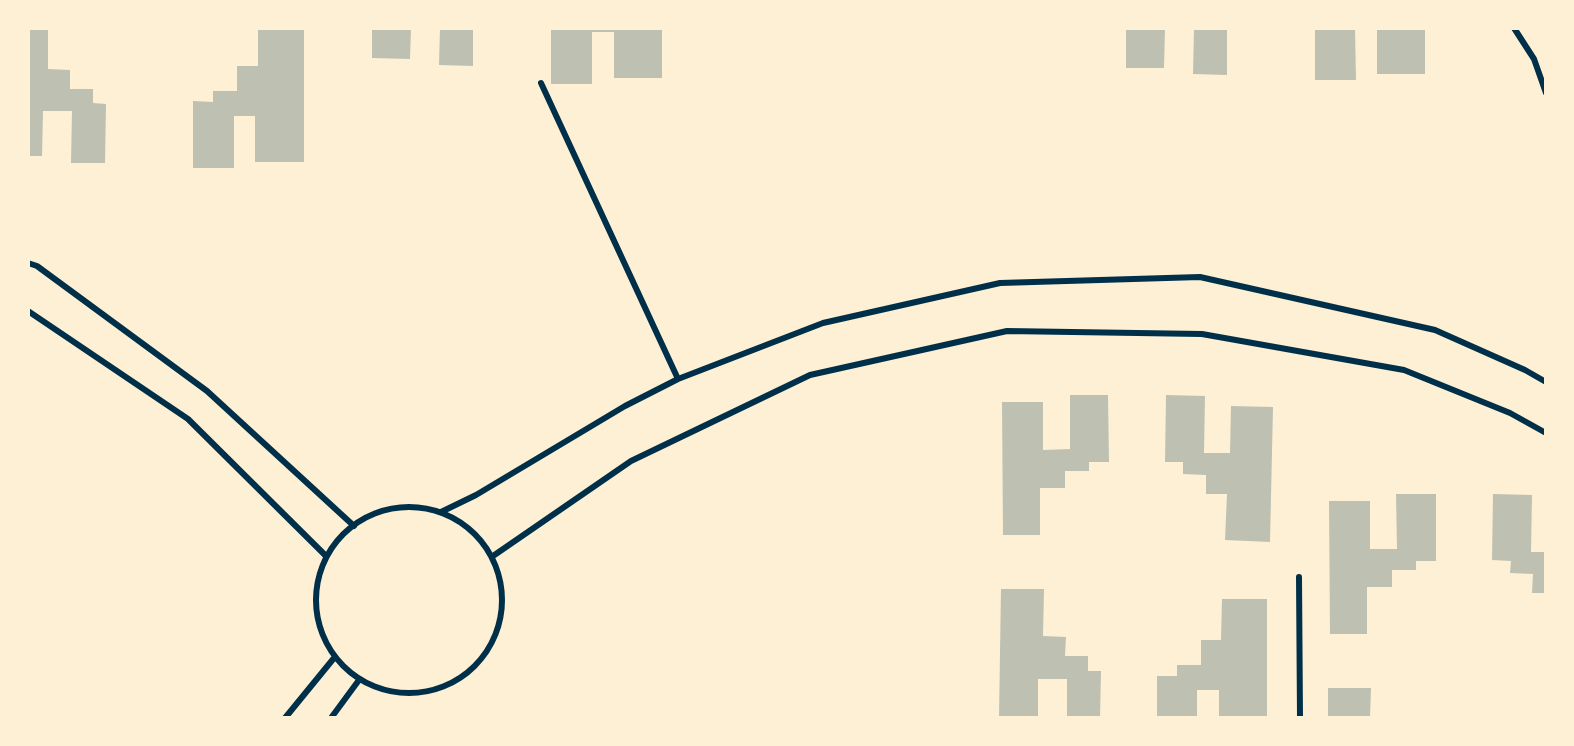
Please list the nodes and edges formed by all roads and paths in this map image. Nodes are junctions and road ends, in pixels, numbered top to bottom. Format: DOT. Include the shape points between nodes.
graph roads {
  1 [pos="1514,28"];
  2 [pos="541,83"];
  3 [pos="1545,93"];
  4 [pos="28,263"];
  5 [pos="28,311"];
  6 [pos="678,379"];
  7 [pos="1545,382"];
  8 [pos="1545,433"];
  9 [pos="441,512"];
  10 [pos="354,526"];
  11 [pos="326,556"];
  12 [pos="493,556"];
  13 [pos="1299,577"];
  14 [pos="334,658"];
  15 [pos="359,680"];
  16 [pos="285,717"];
  17 [pos="331,717"];
  18 [pos="1300,717"];
  1 -- 3 [label="street" via="1534,59"];
  2 -- 6 [label="street"];
  4 -- 10 [label="street" via="207,391"];
  5 -- 11 [label="street" via="188,419"];
  6 -- 7 [label="street" via="823,323 1000,283 1200,277 1435,330"];
  6 -- 9 [label="street"];
  8 -- 12 [label="street" via="1510,413 1404,370 1202,334 1007,331 810,375 631,461"];
  9 -- 10 [label="street" via="411,506 378,511"];
  9 -- 12 [label="street" via="469,528"];
  10 -- 11 [label="street"];
  11 -- 14 [label="street" via="314,597 319,629"];
  12 -- 15 [label="street" via="503,588 501,626 486,655 463,678 436,691 404,695"];
  13 -- 18 [label="street"];
  14 -- 15 [label="street"];
  14 -- 16 [label="street"];
  15 -- 17 [label="street"];
}
